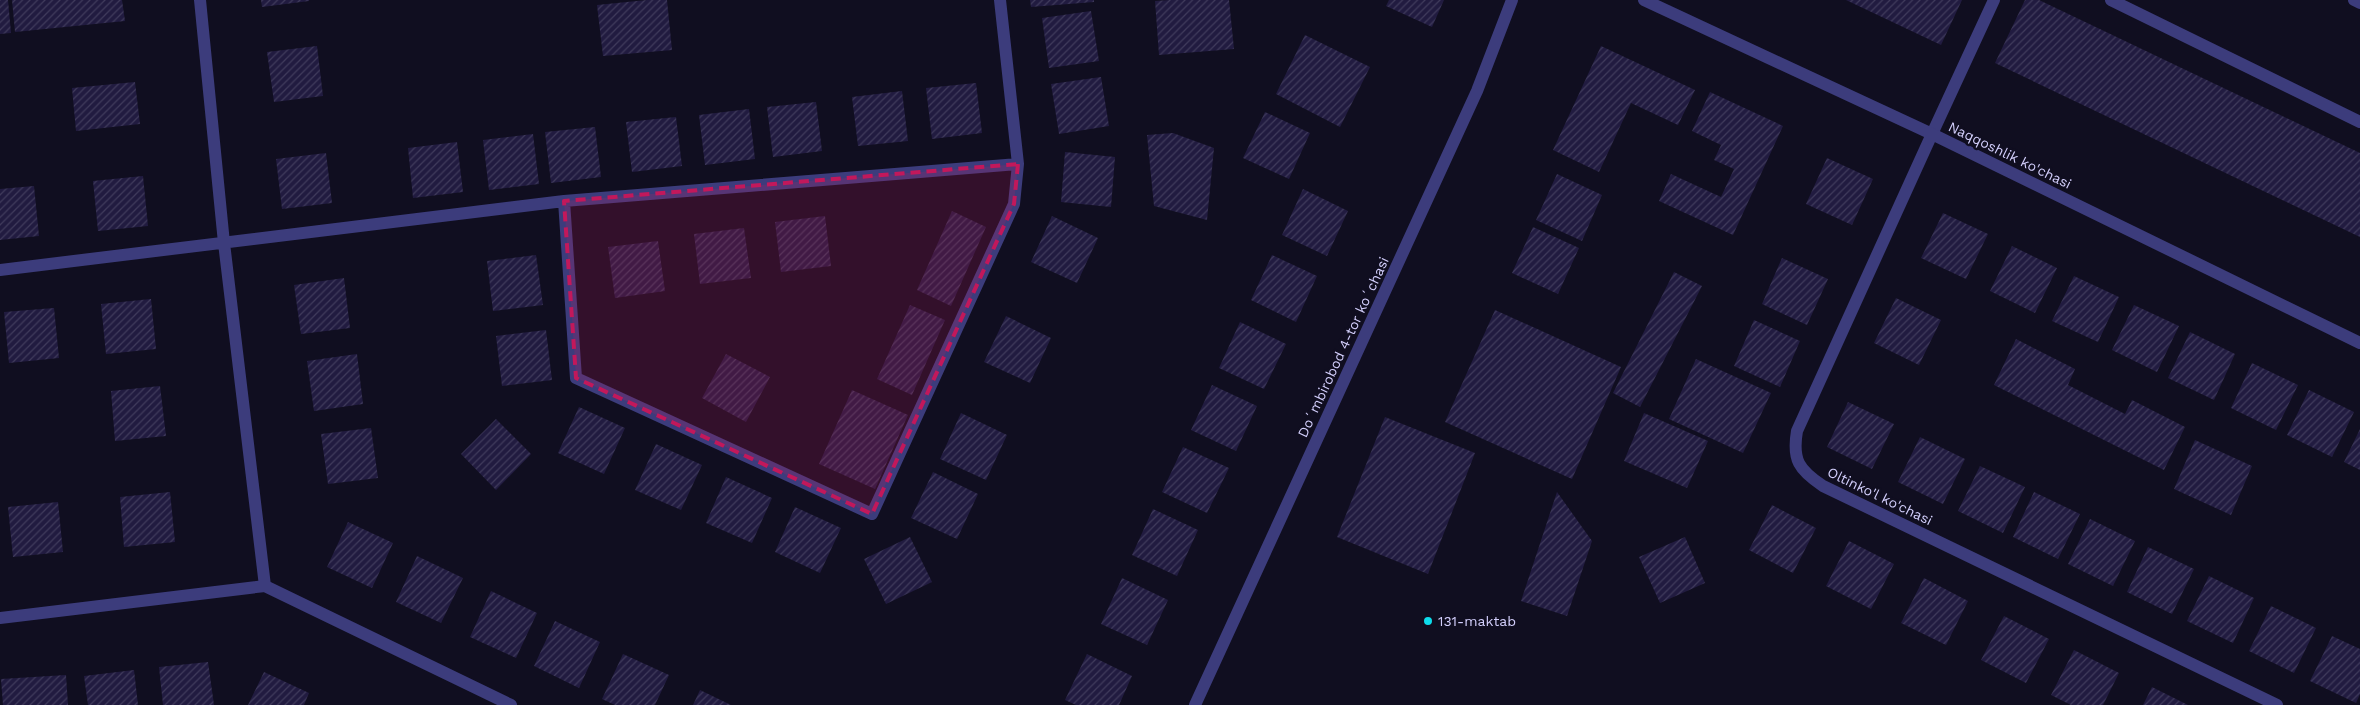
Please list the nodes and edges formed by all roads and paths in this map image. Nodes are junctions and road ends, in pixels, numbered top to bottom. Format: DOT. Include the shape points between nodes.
graph roads {
  1 [pos="200,0"];
  2 [pos="1000,0"];
  3 [pos="1512,0"];
  4 [pos="1644,0"];
  5 [pos="1994,0"];
  6 [pos="2111,0"];
  7 [pos="2354,0"];
  8 [pos="2360,3"];
  9 [pos="2360,122"];
  10 [pos="1932,134"];
  11 [pos="1018,164"];
  12 [pos="564,201"];
  13 [pos="224,243"];
  14 [pos="0,270"];
  15 [pos="2360,343"];
  16 [pos="265,586"];
  17 [pos="0,618"];
  18 [pos="511,705"];
  19 [pos="1195,705"];
  20 [pos="2277,705"];
  1 -- 13 [label="street"];
  2 -- 11 [label="street"];
  3 -- 19 [label="street, Doʻmbirobod 4-tor koʻchasi" via="1477,91"];
  4 -- 10 [label="street, Naqqoshlik ko'chasi"];
  5 -- 10 [label="street"];
  6 -- 9 [label="street"];
  7 -- 8 [label="street"];
  10 -- 15 [label="street, Naqqoshlik ko'chasi"];
  10 -- 20 [label="street, Oltinko'l ko'chasi" via="1798,431 1794,447 1797,462 1808,476 1824,486"];
  11 -- 12 [label="street"];
  11 -- 12 [label="street" via="1014,204 872,514 576,378"];
  12 -- 13 [label="street"];
  13 -- 14 [label="street"];
  13 -- 16 [label="street"];
  16 -- 17 [label="street"];
  16 -- 18 [label="street"];
}
